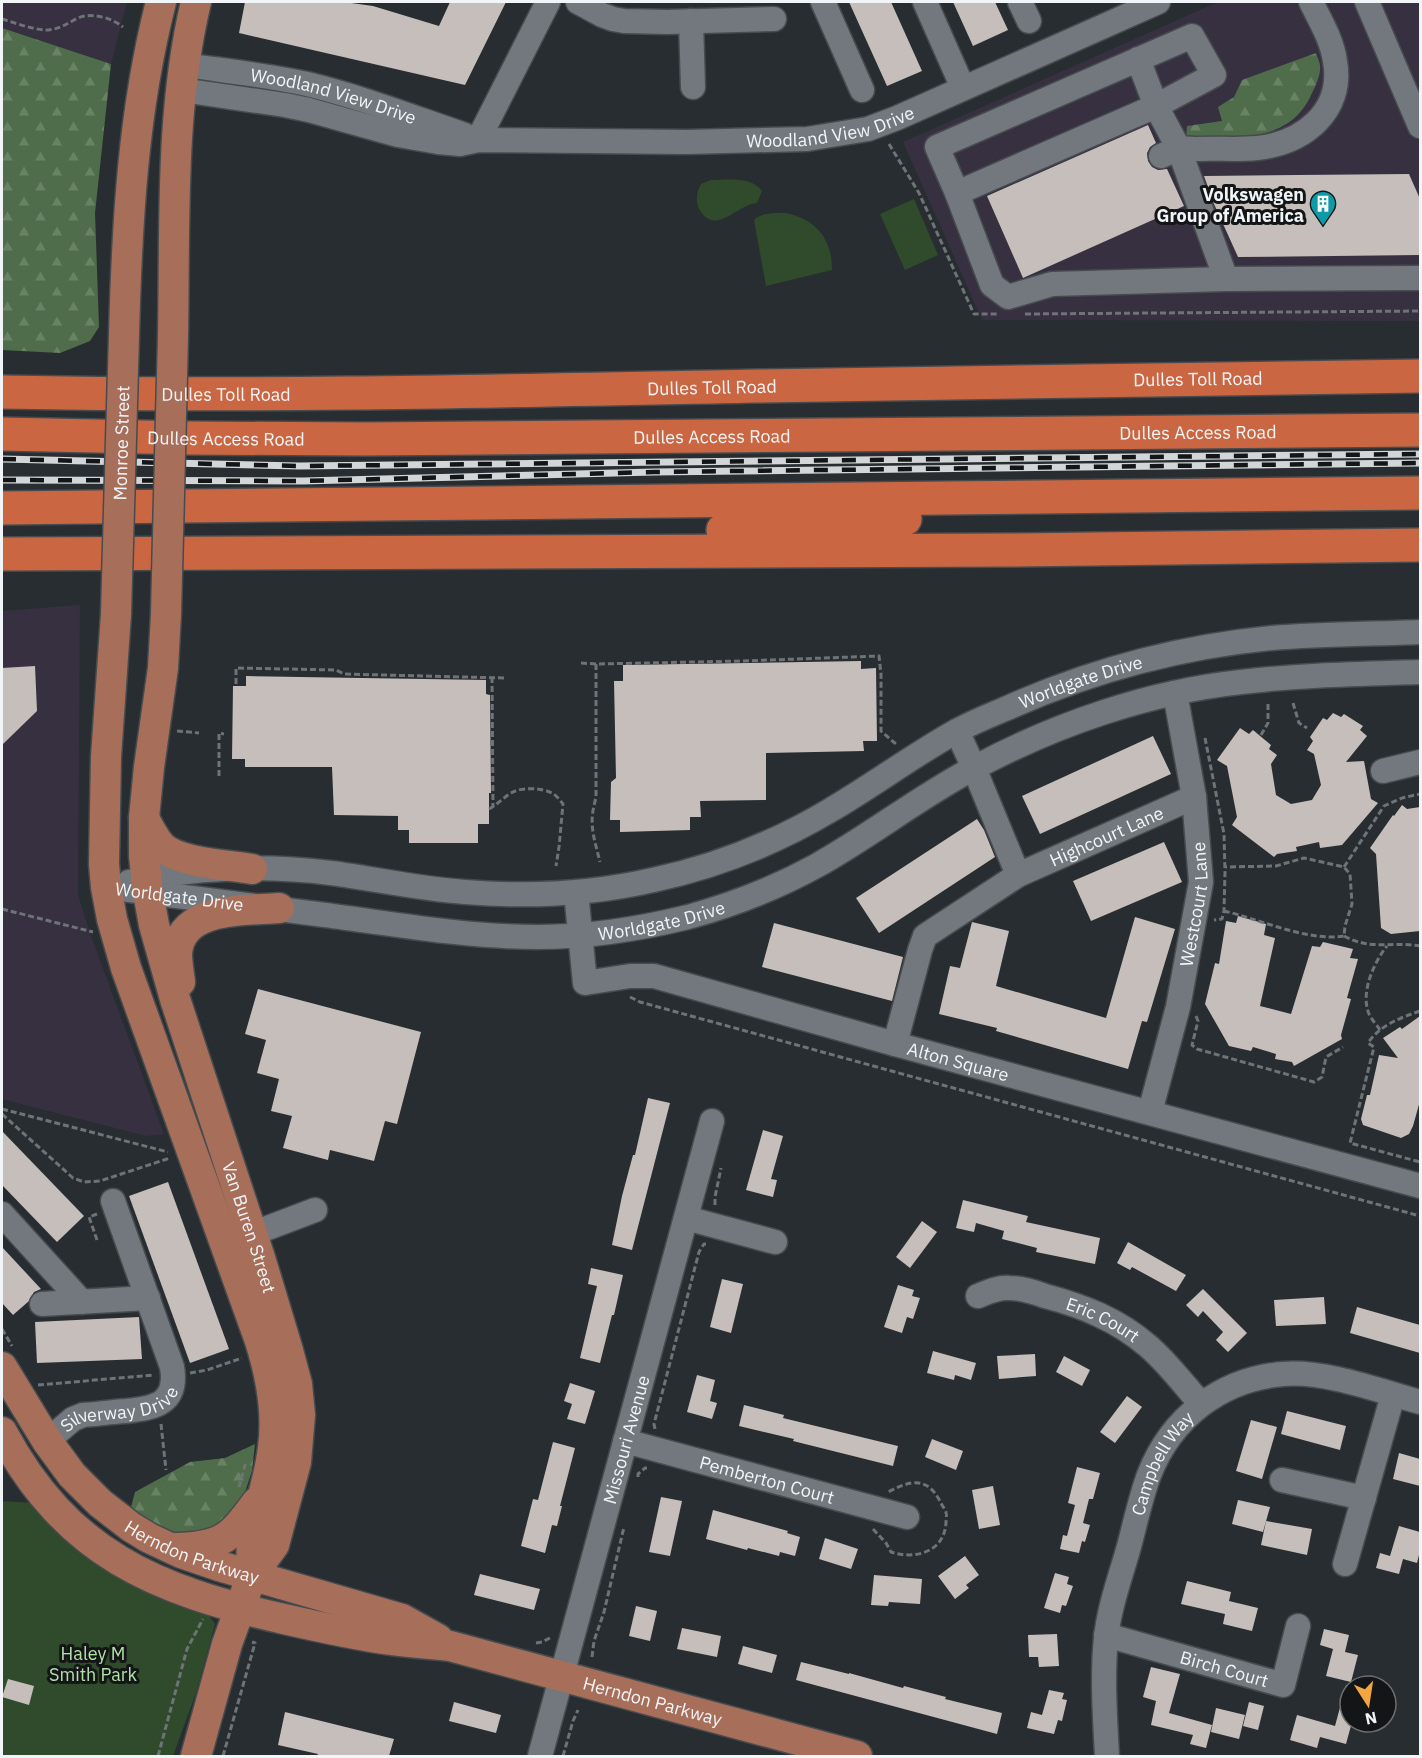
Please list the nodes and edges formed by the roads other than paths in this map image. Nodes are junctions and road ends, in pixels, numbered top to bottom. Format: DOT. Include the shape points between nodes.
graph roads {
  1 [pos="161,2"];
  2 [pos="196,2"];
  3 [pos="548,2"];
  4 [pos="578,2"];
  5 [pos="824,2"];
  6 [pos="925,2"];
  7 [pos="1158,2"];
  8 [pos="1311,2"];
  9 [pos="1367,2"];
  10 [pos="774,19"];
  11 [pos="692,21"];
  12 [pos="1138,60"];
  13 [pos="183,78"];
  14 [pos="693,87"];
  15 [pos="963,88"];
  16 [pos="862,90"];
  17 [pos="1156,106"];
  18 [pos="1420,126"];
  19 [pos="478,140"];
  20 [pos="1170,152"];
  21 [pos="957,193"];
  22 [pos="1420,278"];
  23 [pos="1226,279"];
  24 [pos="1420,376"];
  25 [pos="11,391"];
  26 [pos="1420,430"];
  27 [pos="2,434"];
  28 [pos="1420,493"];
  29 [pos="1172,496"];
  30 [pos="2,508"];
  31 [pos="1420,545"];
  32 [pos="525,551"];
  33 [pos="2,554"];
  34 [pos="1420,632"];
  35 [pos="1420,672"];
  36 [pos="1175,693"];
  37 [pos="957,731"];
  38 [pos="1420,762"];
  39 [pos="974,768"];
  40 [pos="1383,771"];
  41 [pos="1194,797"];
  42 [pos="144,818"];
  43 [pos="252,869"];
  44 [pos="1018,875"];
  45 [pos="147,885"];
  46 [pos="106,887"];
  47 [pos="576,892"];
  48 [pos="279,908"];
  49 [pos="580,935"];
  50 [pos="185,1033"];
  51 [pos="895,1044"];
  52 [pos="1150,1112"];
  53 [pos="712,1121"];
  54 [pos="1420,1186"];
  55 [pos="113,1201"];
  56 [pos="315,1210"];
  57 [pos="2,1214"];
  58 [pos="686,1218"];
  59 [pos="238,1239"];
  60 [pos="776,1242"];
  61 [pos="978,1296"];
  62 [pos="148,1298"];
  63 [pos="82,1302"];
  64 [pos="42,1304"];
  65 [pos="2,1367"];
  66 [pos="1392,1395"];
  67 [pos="1420,1402"];
  68 [pos="1201,1404"];
  69 [pos="2,1432"];
  70 [pos="47,1441"];
  71 [pos="625,1441"];
  72 [pos="1282,1480"];
  73 [pos="251,1490"];
  74 [pos="1364,1498"];
  75 [pos="907,1517"];
  76 [pos="170,1548"];
  77 [pos="1345,1564"];
  78 [pos="252,1575"];
  79 [pos="240,1608"];
  80 [pos="1298,1626"];
  81 [pos="1106,1635"];
  82 [pos="450,1646"];
  83 [pos="562,1676"];
  84 [pos="196,1756"];
  85 [pos="540,1756"];
  86 [pos="857,1756"];
  87 [pos="1107,1756"];
  1 -- 46 [label="main road, Monroe Street, bridge" via="143,84 127,237 116,614 105,792"];
  2 -- 13 [label="main road"];
  3 -- 19 [label="street"];
  4 -- 11 [label="street" via="613,19"];
  5 -- 16 [label="street"];
  6 -- 15 [label="street"];
  7 -- 15 [label="street, Woodland View Drive"];
  8 -- 20 [label="street" via="1335,60 1335,90 1321,117 1295,138 1278,144"];
  9 -- 18 [label="street"];
  10 -- 11 [label="street"];
  11 -- 14 [label="street"];
  12 -- 17 [label="street"];
  12 -- 17 [label="street" via="1192,36 1214,75"];
  12 -- 21 [label="street" via="937,147"];
  13 -- 19 [label="street, Woodland View Drive" via="398,135 460,144"];
  13 -- 42 [label="main road, bridge" via="176,171 166,614"];
  15 -- 19 [label="street, Woodland View Drive" via="868,129 807,139"];
  17 -- 20 [label="street"];
  17 -- 21 [label="street"];
  20 -- 23 [label="street"];
  21 -- 23 [label="street" via="992,285 1008,297 1052,285"];
  22 -- 23 [label="street"];
  24 -- 25 [label="highway, Dulles Toll Road" via="358,394"];
  26 -- 27 [label="highway, Dulles Access Road" via="365,440"];
  28 -- 29 [label="highway"];
  29 -- 30 [label="highway"];
  29 -- 32 [label="highway" via="1073,509 723,530"];
  31 -- 32 [label="highway"];
  32 -- 33 [label="highway"];
  34 -- 37 [label="street, Worldgate Drive" via="1274,638 1151,657 1039,693"];
  35 -- 36 [label="street, Worldgate Drive" via="1300,676"];
  36 -- 39 [label="street, Worldgate Drive" via="1073,723"];
  36 -- 41 [label="street, Westcourt Lane"];
  37 -- 39 [label="street"];
  37 -- 47 [label="street, Worldgate Drive" via="832,810 761,845 657,880"];
  38 -- 40 [label="street"];
  39 -- 44 [label="street"];
  39 -- 49 [label="street, Worldgate Drive" via="815,866 766,890 681,918"];
  41 -- 44 [label="street, Highcourt Lane"];
  41 -- 52 [label="street, Westcourt Lane" via="1201,882 1178,1006"];
  42 -- 43 [label="main road" via="157,840 174,855"];
  42 -- 45 [label="main road"];
  43 -- 45 [label="street, Worldgate Drive" via="166,873"];
  43 -- 47 [label="street, Worldgate Drive" via="329,873 436,890"];
  44 -- 51 [label="street, Highcourt Lane" via="925,936"];
  45 -- 46 [label="street, Worldgate Drive"];
  45 -- 48 [label="street, Worldgate Drive"];
  45 -- 50 [label="main road, Van Buren Street"];
  46 -- 59 [label="main road, Van Buren Street" via="126,968"];
  47 -- 49 [label="street, Alton Square"];
  48 -- 49 [label="street, Worldgate Drive" via="485,935"];
  48 -- 50 [label="main road" via="209,915 187,929 177,952"];
  49 -- 51 [label="street, Alton Square" via="585,983 654,976"];
  50 -- 59 [label="main road, Van Buren Street"];
  51 -- 52 [label="street, Alton Square"];
  52 -- 54 [label="street, Alton Square"];
  53 -- 58 [label="street, Missouri Avenue"];
  55 -- 62 [label="street, Silverway Drive"];
  56 -- 59 [label="street"];
  57 -- 63 [label="street"];
  58 -- 60 [label="street"];
  58 -- 71 [label="street, Missouri Avenue"];
  59 -- 73 [label="main road, Van Buren Street" via="273,1392 274,1445"];
  59 -- 78 [label="main road, Van Buren Street" via="293,1367 300,1401 296,1462 274,1545"];
  61 -- 68 [label="street, Eric Court" via="992,1290 1023,1289 1104,1316 1150,1347"];
  62 -- 63 [label="street"];
  62 -- 70 [label="street, Silverway Drive" via="174,1371 165,1399 146,1409 82,1415"];
  63 -- 64 [label="street"];
  65 -- 70 [label="main road, Herndon Parkway"];
  66 -- 67 [label="street, Campbell Way"];
  66 -- 68 [label="street, Campbell Way" via="1324,1376 1281,1374 1230,1387"];
  66 -- 74 [label="street"];
  68 -- 81 [label="street, Campbell Way" via="1173,1431 1148,1477"];
  69 -- 79 [label="main road, Herndon Parkway" via="42,1496 99,1548 159,1582"];
  70 -- 76 [label="main road, Herndon Parkway" via="72,1475 100,1503 131,1527"];
  71 -- 75 [label="street, Pemberton Court"];
  71 -- 83 [label="street, Missouri Avenue"];
  72 -- 74 [label="street"];
  73 -- 76 [label="main road" via="237,1528 223,1539 201,1546"];
  73 -- 78 [label="main road, Van Buren Street"];
  74 -- 77 [label="street"];
  76 -- 78 [label="main road, Herndon Parkway"];
  78 -- 79 [label="main road, Van Buren Street"];
  78 -- 82 [label="main road, Herndon Parkway" via="402,1620"];
  79 -- 82 [label="main road, Herndon Parkway" via="390,1640"];
  79 -- 84 [label="main road, Van Buren Street"];
  80 -- 81 [label="street, Birch Court" via="1283,1686"];
  81 -- 87 [label="street, Campbell Way"];
  82 -- 83 [label="main road, Herndon Parkway"];
  83 -- 85 [label="street, Missouri Avenue"];
  83 -- 86 [label="main road, Herndon Parkway"];
}
